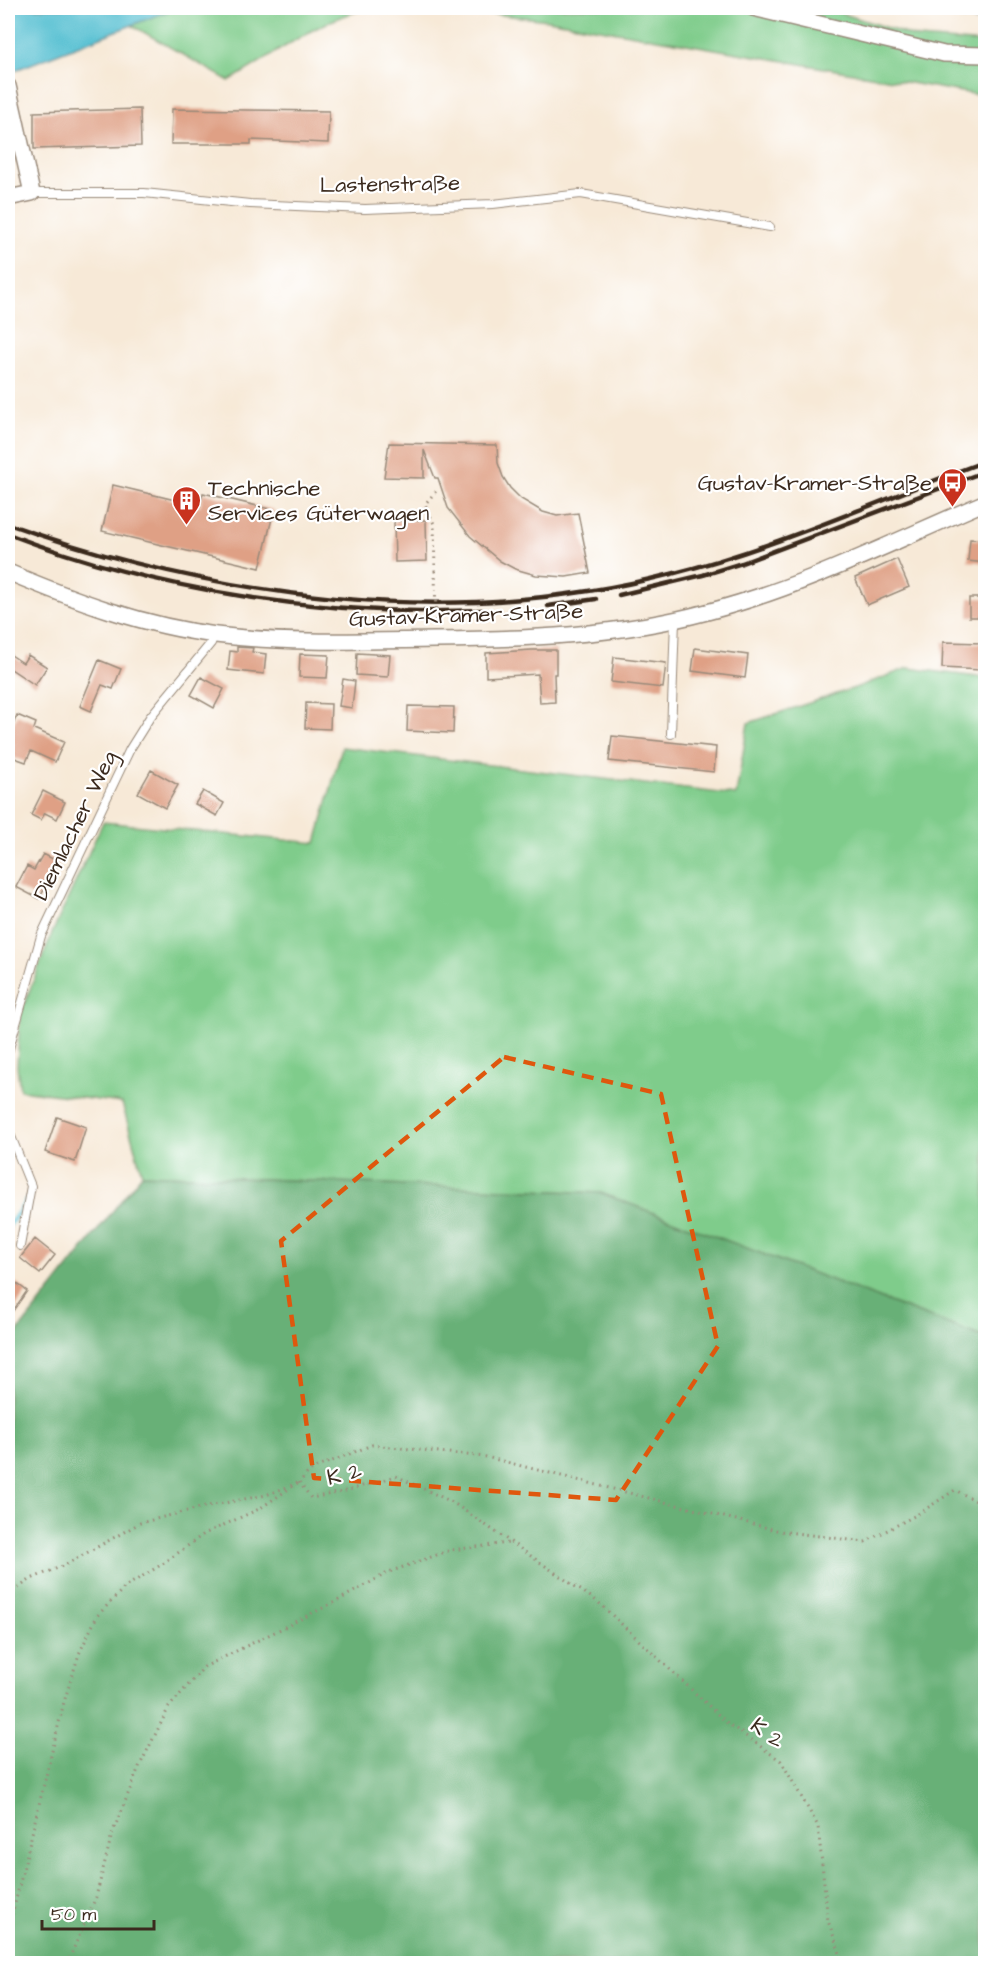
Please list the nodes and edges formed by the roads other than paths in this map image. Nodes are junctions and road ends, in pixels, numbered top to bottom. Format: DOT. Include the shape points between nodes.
graph roads {
  1 [pos="753,8"];
  2 [pos="986,55"];
  3 [pos="8,86"];
  4 [pos="32,193"];
  5 [pos="8,198"];
  6 [pos="770,227"];
  7 [pos="986,502"];
  8 [pos="8,572"];
  9 [pos="675,620"];
  10 [pos="214,635"];
  11 [pos="671,734"];
  12 [pos="8,1052"];
  13 [pos="8,1128"];
  14 [pos="20,1246"];
  1 -- 2 [label="street" via="944,54"];
  3 -- 4 [label="street"];
  4 -- 5 [label="street, Lastenstraße"];
  4 -- 6 [label="lane, Lastenstraße" via="144,193 250,204 365,209 493,204 580,194"];
  7 -- 9 [label="street, Gustav-Kramer-Straße" via="796,583"];
  8 -- 10 [label="street, Gustav-Kramer-Straße" via="102,608"];
  9 -- 10 [label="street, Gustav-Kramer-Straße" via="586,634 520,639 321,641"];
  9 -- 11 [label="lane"];
  10 -- 12 [label="lane, Diemlacher Weg" via="130,748 41,936"];
  13 -- 14 [label="lane" via="31,1186"];
}
